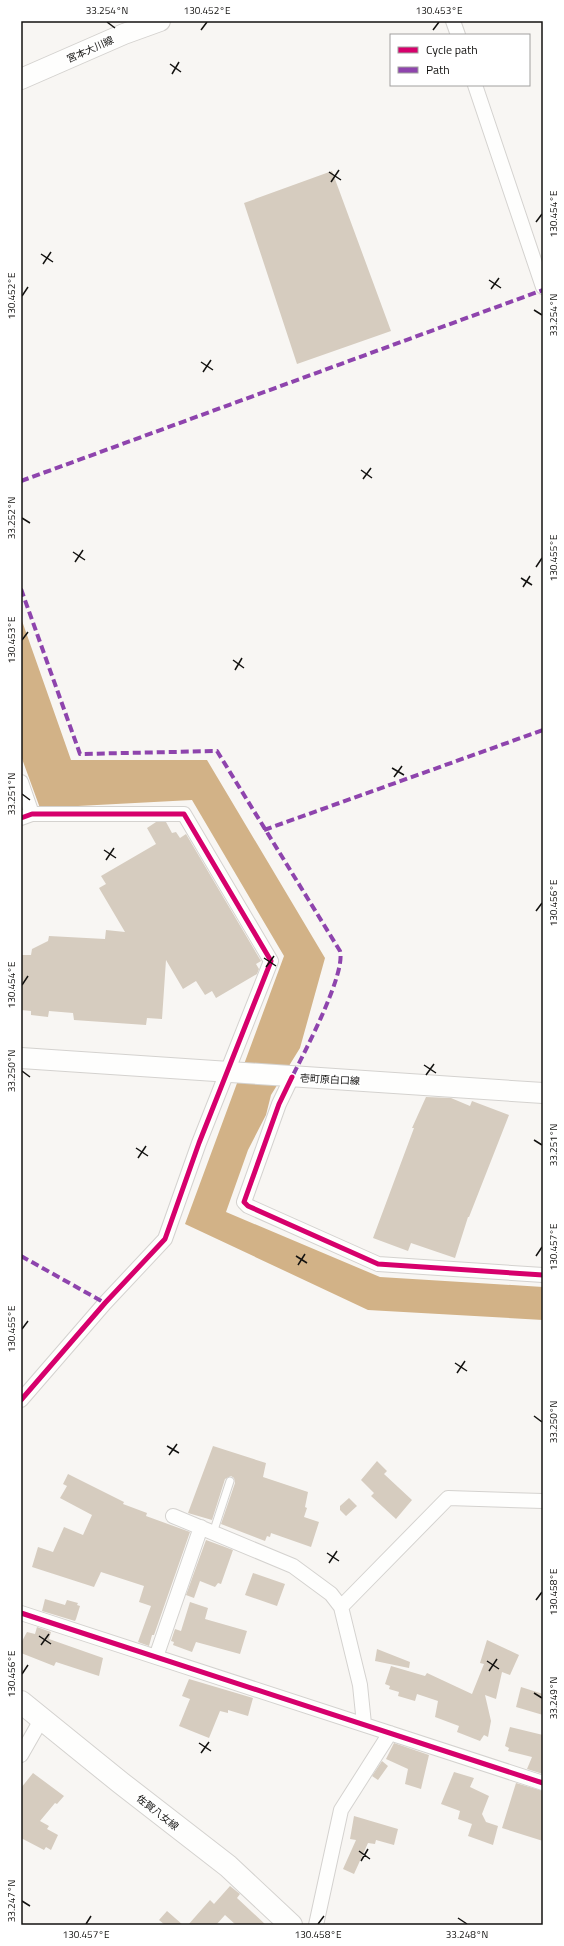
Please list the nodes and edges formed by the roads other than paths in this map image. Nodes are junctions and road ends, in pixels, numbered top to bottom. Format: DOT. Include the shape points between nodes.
graph roads {
  1 [pos="160,21"];
  2 [pos="453,21"];
  3 [pos="458,34"];
  4 [pos="21,79"];
  5 [pos="475,86"];
  6 [pos="543,287"];
  7 [pos="21,782"];
  8 [pos="27,816"];
  9 [pos="21,1058"];
  10 [pos="232,1072"];
  11 [pos="287,1076"];
  12 [pos="543,1093"];
  13 [pos="543,1276"];
  14 [pos="21,1400"];
  15 [pos="230,1482"];
  16 [pos="543,1501"];
  17 [pos="173,1516"];
  18 [pos="207,1530"];
  19 [pos="341,1607"];
  20 [pos="21,1613"];
  21 [pos="156,1657"];
  22 [pos="21,1702"];
  23 [pos="41,1720"];
  24 [pos="364,1724"];
  25 [pos="390,1733"];
  26 [pos="21,1755"];
  27 [pos="543,1783"];
  28 [pos="291,1925"];
  29 [pos="316,1925"];
  1 -- 4 [label="main road, 宮本大川線"];
  2 -- 3 [label="street"];
  5 -- 6 [label="street"];
  7 -- 8 [label="street"];
  8 -- 10 [label="street" via="184,814 271,961"];
  9 -- 10 [label="main road, 壱町原白口線"];
  10 -- 11 [label="main road, 壱町原白口線"];
  10 -- 14 [label="street" via="199,1143 165,1239 105,1303"];
  11 -- 12 [label="main road, 壱町原白口線"];
  11 -- 13 [label="street" via="244,1202 248,1206 378,1264"];
  15 -- 18 [label="lane"];
  16 -- 19 [label="street" via="448,1498"];
  17 -- 18 [label="street"];
  18 -- 19 [label="street" via="292,1566 331,1594"];
  18 -- 21 [label="street"];
  19 -- 24 [label="street" via="360,1685"];
  20 -- 21 [label="street"];
  21 -- 24 [label="street"];
  22 -- 23 [label="main road, 佐賀八女線"];
  23 -- 26 [label="street"];
  23 -- 28 [label="main road, 佐賀八女線" via="228,1866"];
  24 -- 25 [label="street"];
  25 -- 27 [label="street"];
  25 -- 29 [label="street" via="341,1810"];
}
